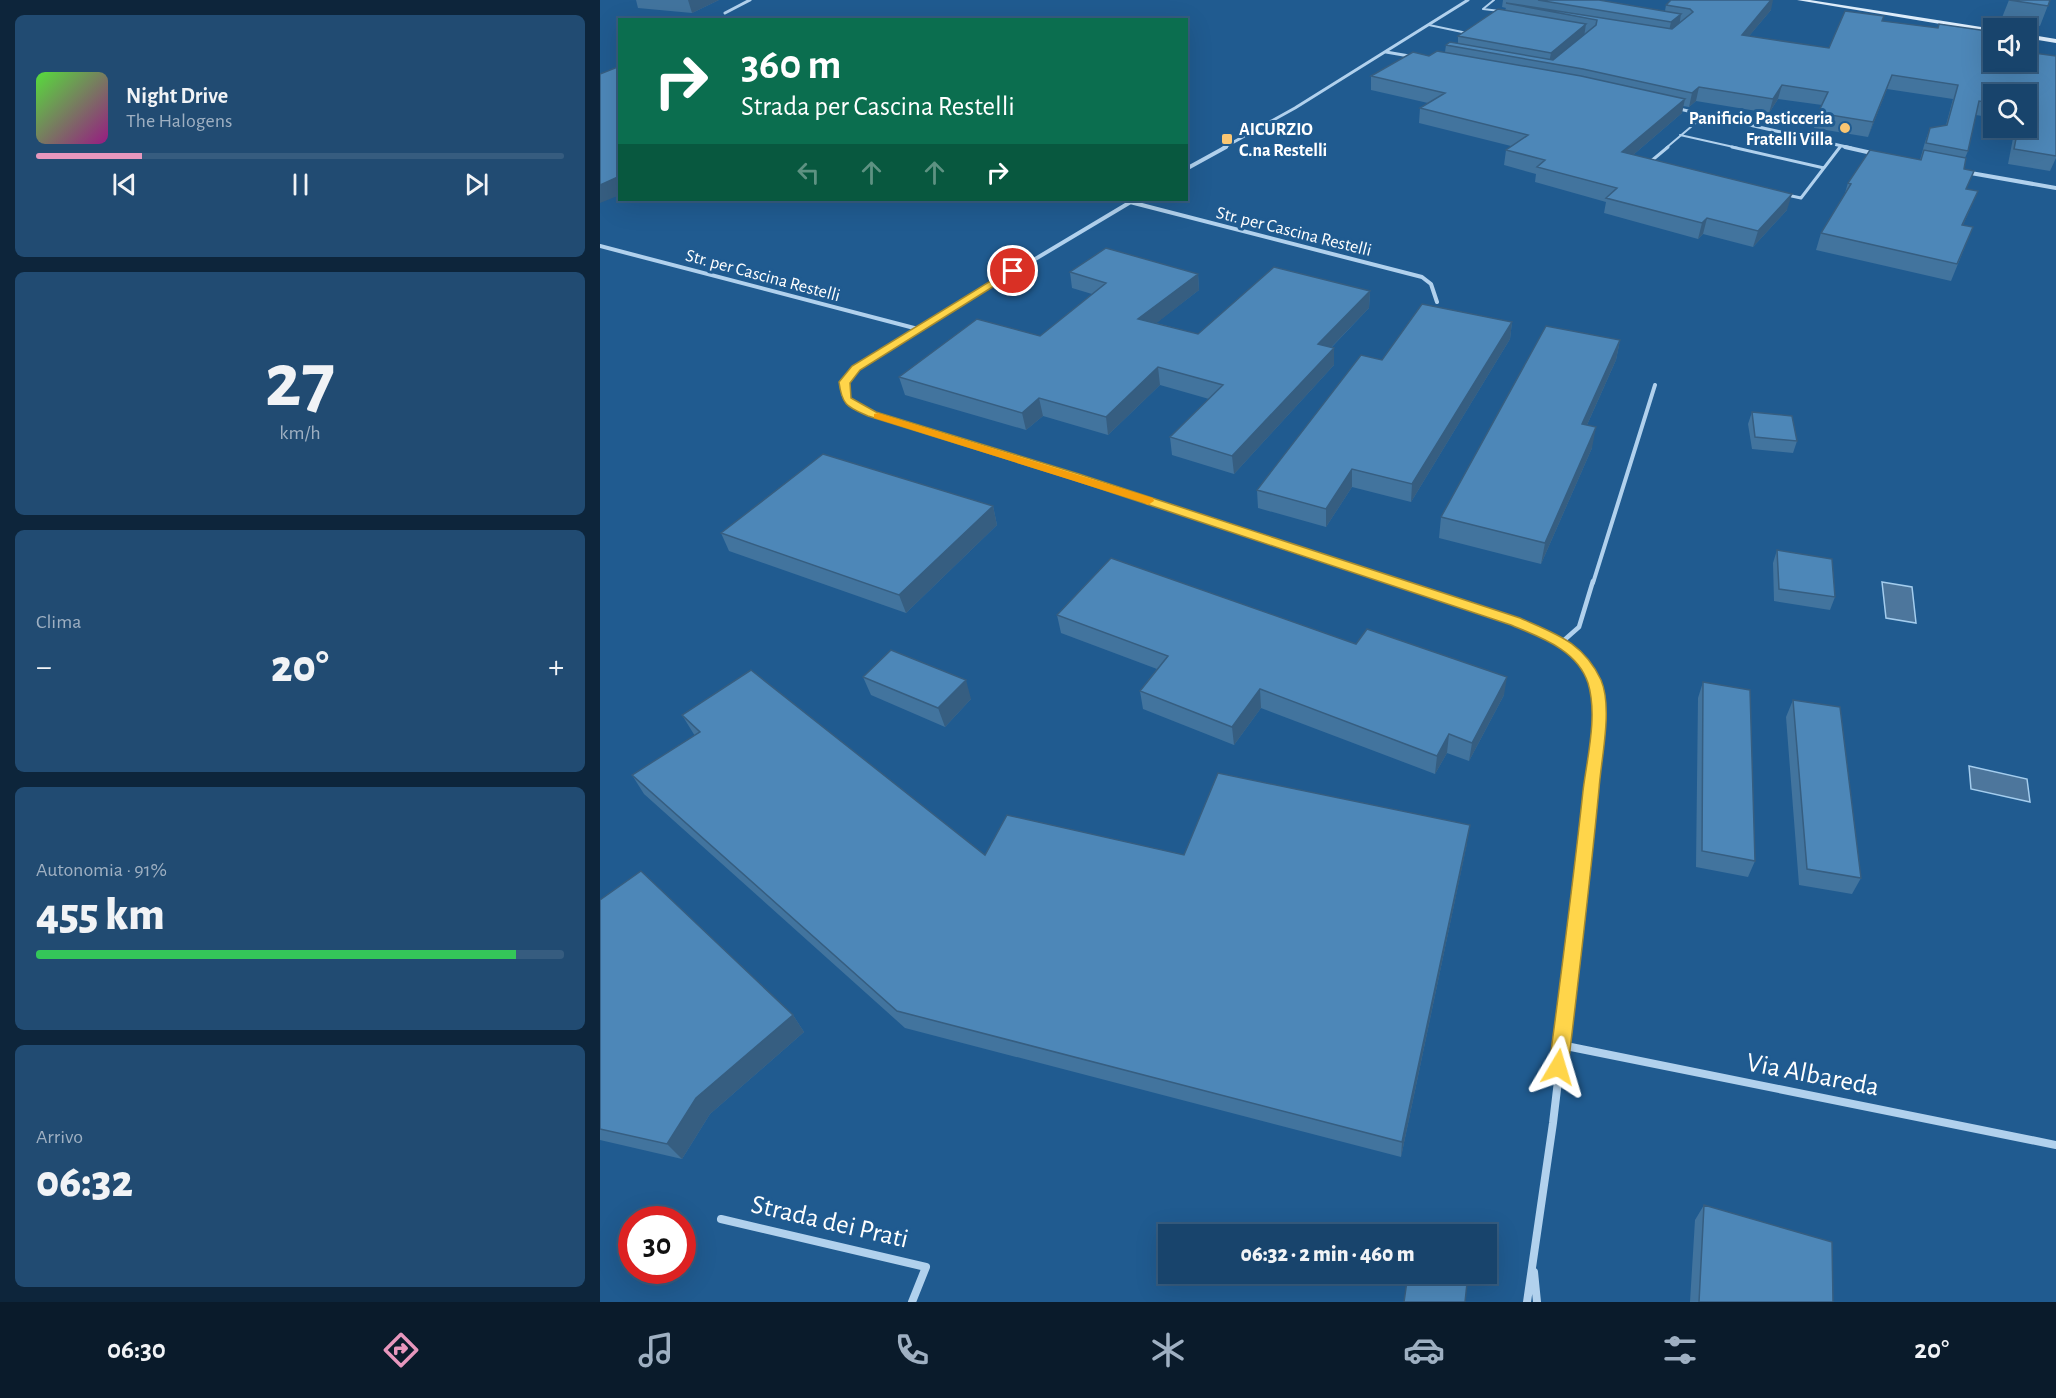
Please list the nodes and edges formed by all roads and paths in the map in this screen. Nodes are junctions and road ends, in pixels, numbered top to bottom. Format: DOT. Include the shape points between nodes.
graph roads {
  1 [pos="750,0"];
  2 [pos="1468,0"];
  3 [pos="1494,0"];
  4 [pos="1800,0"];
  5 [pos="1507,12"];
  6 [pos="725,13"];
  7 [pos="1429,25"];
  8 [pos="1983,29"];
  9 [pos="2037,38"];
  10 [pos="1462,39"];
  11 [pos="2056,41"];
  12 [pos="1386,52"];
  13 [pos="1421,58"];
  14 [pos="1671,107"];
  15 [pos="1706,115"];
  16 [pos="1680,135"];
  17 [pos="1841,146"];
  18 [pos="1886,156"];
  19 [pos="1659,165"];
  20 [pos="1188,168"];
  21 [pos="1824,168"];
  22 [pos="1963,171"];
  23 [pos="2056,189"];
  24 [pos="1779,193"];
  25 [pos="1132,201"];
  26 [pos="600,246"];
  27 [pos="1437,302"];
  28 [pos="918,329"];
  29 [pos="1655,385"];
  30 [pos="1562,642"];
  31 [pos="1561,1045"];
  32 [pos="2056,1145"];
  33 [pos="721,1219"];
  34 [pos="1533,1263"];
  35 [pos="912,1302"];
  36 [pos="1527,1302"];
  37 [pos="1537,1302"];
  1 -- 6 [label="street"];
  2 -- 7 [label="street"];
  3 -- 5 [label="lane" via="1483,9"];
  4 -- 8 [label="street"];
  7 -- 10 [label="lane" via="1470,33"];
  7 -- 12 [label="street"];
  9 -- 11 [label="street"];
  12 -- 13 [label="street"];
  12 -- 20 [label="street"];
  14 -- 15 [label="street"];
  15 -- 16 [label="lane"];
  15 -- 17 [label="street"];
  16 -- 19 [label="lane" via="1649,162"];
  16 -- 21 [label="lane"];
  17 -- 18 [label="street"];
  17 -- 21 [label="lane"];
  21 -- 24 [label="lane" via="1801,198"];
  22 -- 23 [label="street"];
  25 -- 27 [label="street, Str. per Cascina Restelli" via="1422,277 1430,281"];
  25 -- 28 [label="street"];
  26 -- 28 [label="street, Str. per Cascina Restelli"];
  28 -- 30 [label="street" via="851,372 843,389 849,402 872,414 1515,621"];
  29 -- 30 [label="lane" via="1579,627"];
  30 -- 31 [label="street" via="1577,654 1590,673 1599,709"];
  31 -- 32 [label="street, Via Albareda"];
  31 -- 34 [label="street"];
  33 -- 35 [label="street, Strada dei Prati" via="926,1267"];
  34 -- 36 [label="street"];
  34 -- 37 [label="street"];
}
